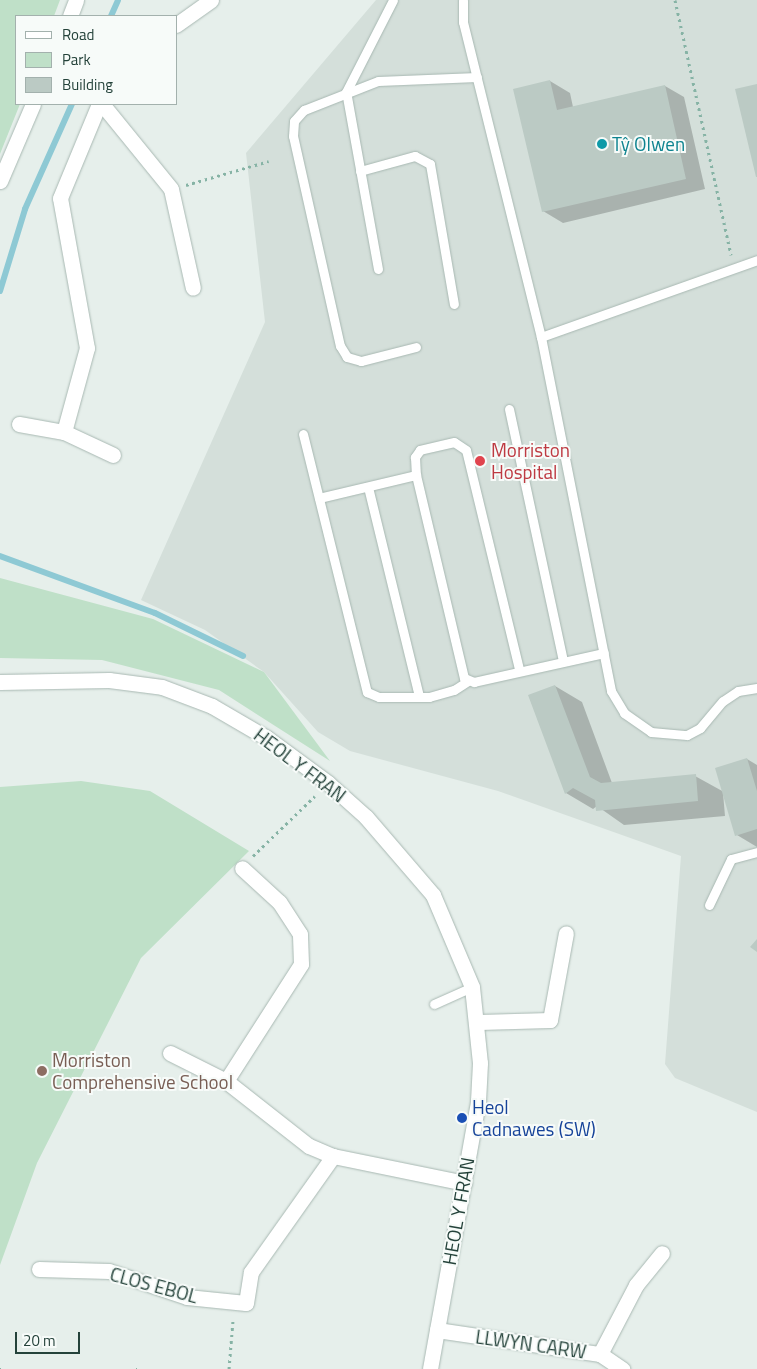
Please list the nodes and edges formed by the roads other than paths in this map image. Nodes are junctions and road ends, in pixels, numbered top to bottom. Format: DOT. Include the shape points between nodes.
graph roads {
  1 [pos="76,0"];
  2 [pos="212,0"];
  3 [pos="393,0"];
  4 [pos="463,0"];
  5 [pos="70,15"];
  6 [pos="178,24"];
  7 [pos="478,77"];
  8 [pos="346,92"];
  9 [pos="33,105"];
  10 [pos="101,105"];
  11 [pos="102,105"];
  12 [pos="360,171"];
  13 [pos="0,181"];
  14 [pos="757,260"];
  15 [pos="378,269"];
  16 [pos="193,288"];
  17 [pos="454,304"];
  18 [pos="541,337"];
  19 [pos="416,347"];
  20 [pos="509,409"];
  21 [pos="19,424"];
  22 [pos="64,432"];
  23 [pos="303,434"];
  24 [pos="114,455"];
  25 [pos="416,475"];
  26 [pos="368,486"];
  27 [pos="319,498"];
  28 [pos="604,652"];
  29 [pos="563,660"];
  30 [pos="519,669"];
  31 [pos="468,681"];
  32 [pos="0,682"];
  33 [pos="757,688"];
  34 [pos="419,696"];
  35 [pos="757,852"];
  36 [pos="242,868"];
  37 [pos="709,905"];
  38 [pos="566,933"];
  39 [pos="472,987"];
  40 [pos="434,1004"];
  41 [pos="479,1022"];
  42 [pos="170,1053"];
  43 [pos="226,1082"];
  44 [pos="333,1156"];
  45 [pos="464,1183"];
  46 [pos="662,1253"];
  47 [pos="39,1268"];
  48 [pos="437,1330"];
  49 [pos="600,1354"];
  50 [pos="430,1369"];
  51 [pos="622,1369"];
  1 -- 5 [label="street"];
  2 -- 6 [label="street"];
  3 -- 8 [label="lane"];
  4 -- 7 [label="lane"];
  7 -- 8 [label="lane" via="378,81"];
  7 -- 18 [label="lane"];
  8 -- 12 [label="lane"];
  8 -- 19 [label="lane" via="304,110 294,121 293,136 340,346 347,357 361,361"];
  9 -- 13 [label="street"];
  10 -- 22 [label="street" via="60,198 87,348"];
  11 -- 16 [label="street" via="172,189"];
  12 -- 15 [label="lane"];
  12 -- 17 [label="lane" via="415,156 430,164"];
  14 -- 18 [label="lane"];
  18 -- 28 [label="lane"];
  20 -- 29 [label="lane"];
  21 -- 22 [label="street"];
  22 -- 24 [label="street"];
  23 -- 27 [label="lane"];
  25 -- 26 [label="lane"];
  25 -- 30 [label="lane" via="414,457 420,450 454,442 466,450"];
  25 -- 31 [label="lane"];
  26 -- 27 [label="lane"];
  26 -- 34 [label="lane"];
  27 -- 34 [label="lane" via="367,692 379,697"];
  28 -- 29 [label="lane"];
  28 -- 33 [label="lane" via="611,691 624,713 652,732 687,735 700,728 723,701 738,690"];
  29 -- 30 [label="lane"];
  30 -- 31 [label="lane"];
  31 -- 34 [label="lane" via="454,690"];
  32 -- 39 [label="street, HEOL Y FRAN" via="90,679 162,686 236,720 328,783 366,817 433,895"];
  35 -- 37 [label="lane" via="731,859"];
  36 -- 43 [label="street" via="280,902 300,934 301,964"];
  38 -- 41 [label="street" via="550,1020"];
  39 -- 40 [label="lane"];
  39 -- 41 [label="street, HEOL Y FRAN"];
  41 -- 45 [label="street, HEOL Y FRAN" via="478,1102"];
  42 -- 43 [label="street"];
  43 -- 44 [label="street" via="281,1127"];
  44 -- 45 [label="street"];
  44 -- 47 [label="street, CLOS EBOL" via="251,1272 246,1303 186,1297 109,1271"];
  45 -- 48 [label="street, HEOL Y FRAN"];
  46 -- 49 [label="street" via="636,1285"];
  48 -- 49 [label="street, LLWYN CARW"];
  48 -- 50 [label="street, HEOL Y FRAN"];
  49 -- 51 [label="street, LLWYN CARW"];
}
